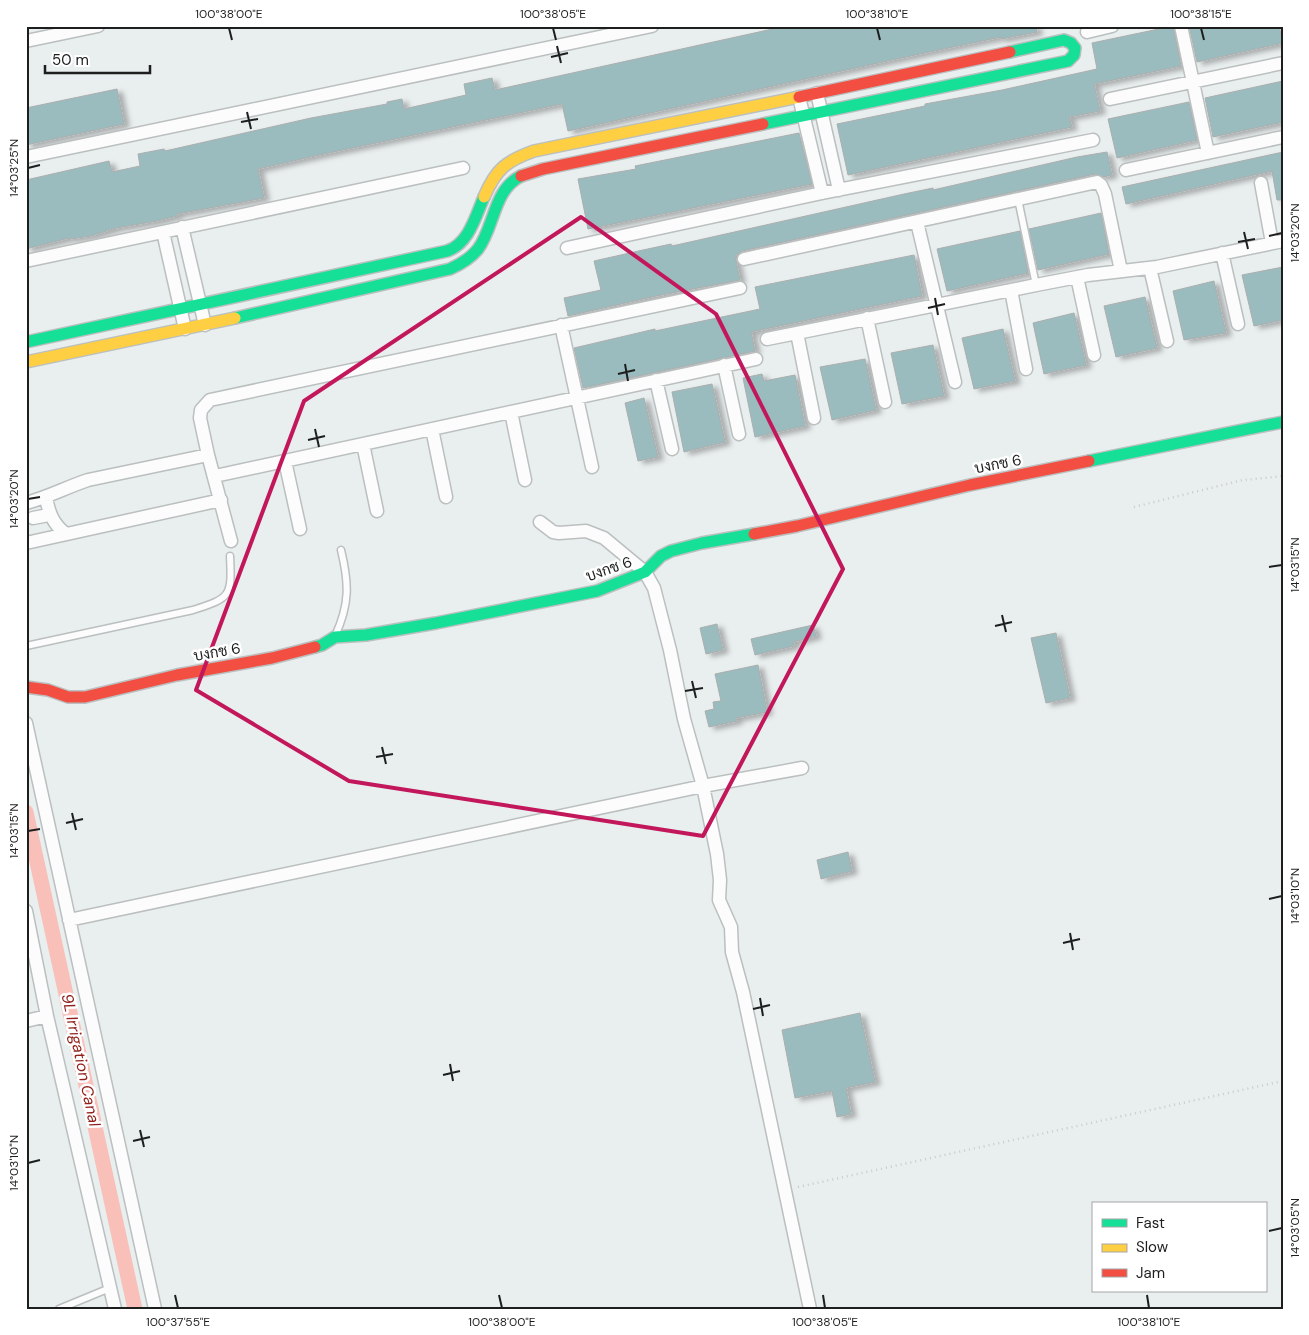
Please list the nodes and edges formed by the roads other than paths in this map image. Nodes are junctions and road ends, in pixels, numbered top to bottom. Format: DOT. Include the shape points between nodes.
graph roads {
  1 [pos="98,26"];
  2 [pos="652,26"];
  3 [pos="1112,26"];
  4 [pos="1181,26"];
  5 [pos="1087,32"];
  6 [pos="26,42"];
  7 [pos="1283,63"];
  8 [pos="1193,82"];
  9 [pos="817,94"];
  10 [pos="799,97"];
  11 [pos="1110,99"];
  12 [pos="821,111"];
  13 [pos="804,115"];
  14 [pos="1283,137"];
  15 [pos="1093,140"];
  16 [pos="1208,153"];
  17 [pos="26,157"];
  18 [pos="463,168"];
  19 [pos="1126,170"];
  20 [pos="1261,183"];
  21 [pos="838,190"];
  22 [pos="822,193"];
  23 [pos="484,199"];
  24 [pos="1018,199"];
  25 [pos="498,204"];
  26 [pos="917,222"];
  27 [pos="182,227"];
  28 [pos="163,232"];
  29 [pos="1277,242"];
  30 [pos="567,248"];
  31 [pos="1222,253"];
  32 [pos="744,259"];
  33 [pos="26,261"];
  34 [pos="1150,268"];
  35 [pos="1121,271"];
  36 [pos="1077,277"];
  37 [pos="1036,285"];
  38 [pos="740,288"];
  39 [pos="1011,290"];
  40 [pos="936,304"];
  41 [pos="200,305"];
  42 [pos="181,309"];
  43 [pos="867,318"];
  44 [pos="1238,324"];
  45 [pos="205,325"];
  46 [pos="561,325"];
  47 [pos="185,328"];
  48 [pos="797,332"];
  49 [pos="767,339"];
  50 [pos="1167,341"];
  51 [pos="26,342"];
  52 [pos="1094,355"];
  53 [pos="756,359"];
  54 [pos="26,362"];
  55 [pos="724,366"];
  56 [pos="1026,369"];
  57 [pos="656,380"];
  58 [pos="955,382"];
  59 [pos="577,397"];
  60 [pos="885,402"];
  61 [pos="510,412"];
  62 [pos="814,418"];
  63 [pos="1283,422"];
  64 [pos="432,429"];
  65 [pos="738,434"];
  66 [pos="362,444"];
  67 [pos="672,449"];
  68 [pos="208,455"];
  69 [pos="285,461"];
  70 [pos="592,467"];
  71 [pos="215,476"];
  72 [pos="525,480"];
  73 [pos="446,497"];
  74 [pos="46,498"];
  75 [pos="221,500"];
  76 [pos="26,503"];
  77 [pos="377,511"];
  78 [pos="49,515"];
  79 [pos="33,518"];
  80 [pos="540,522"];
  81 [pos="300,529"];
  82 [pos="66,534"];
  83 [pos="231,541"];
  84 [pos="26,543"];
  85 [pos="341,550"];
  86 [pos="230,556"];
  87 [pos="646,572"];
  88 [pos="335,637"];
  89 [pos="26,646"];
  90 [pos="26,687"];
  91 [pos="26,724"];
  92 [pos="802,768"];
  93 [pos="703,786"];
  94 [pos="26,911"];
  95 [pos="69,920"];
  96 [pos="48,1016"];
  97 [pos="26,1021"];
  98 [pos="110,1288"];
  99 [pos="59,1309"];
  100 [pos="115,1309"];
  101 [pos="155,1309"];
  102 [pos="810,1309"];
  1 -- 6 [label="street"];
  2 -- 17 [label="street"];
  3 -- 5 [label="street"];
  4 -- 8 [label="street"];
  7 -- 8 [label="street"];
  8 -- 11 [label="street"];
  8 -- 16 [label="street"];
  9 -- 10 [label="street"];
  9 -- 12 [label="street"];
  9 -- 12 [label="street" via="1064,40 1075,48 1074,55 1068,60"];
  10 -- 13 [label="street"];
  10 -- 23 [label="street" via="516,157 503,165 492,178"];
  12 -- 13 [label="street"];
  12 -- 21 [label="street"];
  13 -- 22 [label="street"];
  13 -- 25 [label="street" via="542,169 510,184"];
  14 -- 16 [label="street"];
  15 -- 21 [label="street"];
  16 -- 19 [label="street"];
  18 -- 27 [label="street"];
  20 -- 29 [label="street"];
  21 -- 22 [label="street"];
  22 -- 30 [label="street"];
  23 -- 25 [label="street"];
  23 -- 41 [label="street" via="465,236 452,249"];
  24 -- 26 [label="street"];
  24 -- 35 [label="street" via="1097,182 1102,185"];
  24 -- 37 [label="lane"];
  25 -- 45 [label="street" via="477,252 450,269"];
  26 -- 32 [label="street"];
  26 -- 40 [label="street"];
  27 -- 28 [label="street"];
  27 -- 41 [label="street"];
  28 -- 33 [label="street"];
  28 -- 42 [label="street"];
  29 -- 31 [label="street"];
  31 -- 34 [label="street"];
  31 -- 44 [label="street"];
  34 -- 35 [label="street"];
  34 -- 50 [label="street"];
  35 -- 36 [label="street"];
  36 -- 37 [label="street"];
  36 -- 52 [label="street"];
  37 -- 39 [label="street"];
  38 -- 46 [label="street"];
  39 -- 40 [label="street"];
  39 -- 56 [label="street"];
  40 -- 43 [label="street"];
  40 -- 58 [label="street"];
  41 -- 42 [label="street"];
  41 -- 45 [label="street"];
  42 -- 47 [label="street"];
  42 -- 51 [label="street"];
  43 -- 48 [label="street"];
  43 -- 60 [label="street"];
  45 -- 47 [label="street"];
  46 -- 59 [label="street"];
  46 -- 68 [label="street" via="210,400 201,410 200,418"];
  47 -- 54 [label="street"];
  48 -- 49 [label="street"];
  48 -- 62 [label="street"];
  53 -- 55 [label="street"];
  55 -- 57 [label="street"];
  55 -- 65 [label="street"];
  57 -- 59 [label="street"];
  57 -- 67 [label="street"];
  59 -- 61 [label="street"];
  59 -- 70 [label="street"];
  61 -- 64 [label="street"];
  61 -- 72 [label="street"];
  63 -- 87 [label="street, บงกช 6" via="970,485 797,526 702,543 661,556"];
  64 -- 66 [label="street"];
  64 -- 73 [label="street"];
  66 -- 69 [label="street"];
  66 -- 77 [label="street"];
  68 -- 71 [label="street"];
  68 -- 74 [label="street" via="88,480"];
  69 -- 71 [label="street"];
  69 -- 81 [label="street"];
  71 -- 75 [label="street"];
  74 -- 76 [label="street"];
  74 -- 78 [label="street"];
  75 -- 82 [label="street"];
  75 -- 83 [label="street"];
  78 -- 79 [label="street"];
  78 -- 82 [label="street"];
  80 -- 87 [label="street" via="553,532 594,533"];
  82 -- 84 [label="street"];
  85 -- 88 [label="lane" via="347,575 347,594 345,612"];
  86 -- 89 [label="lane" via="230,590 215,603"];
  87 -- 88 [label="street, บงกช 6" via="597,591 436,623"];
  87 -- 93 [label="street" via="654,588"];
  88 -- 90 [label="street, บงกช 6" via="322,645 272,658 177,674 85,697 68,697"];
  91 -- 95 [label="street"];
  92 -- 93 [label="street"];
  93 -- 95 [label="street"];
  93 -- 102 [label="street" via="717,854 719,900 731,926 732,952"];
  94 -- 96 [label="street"];
  95 -- 101 [label="street"];
  96 -- 97 [label="street"];
  96 -- 98 [label="street"];
  98 -- 99 [label="lane"];
  98 -- 100 [label="street"];
}
